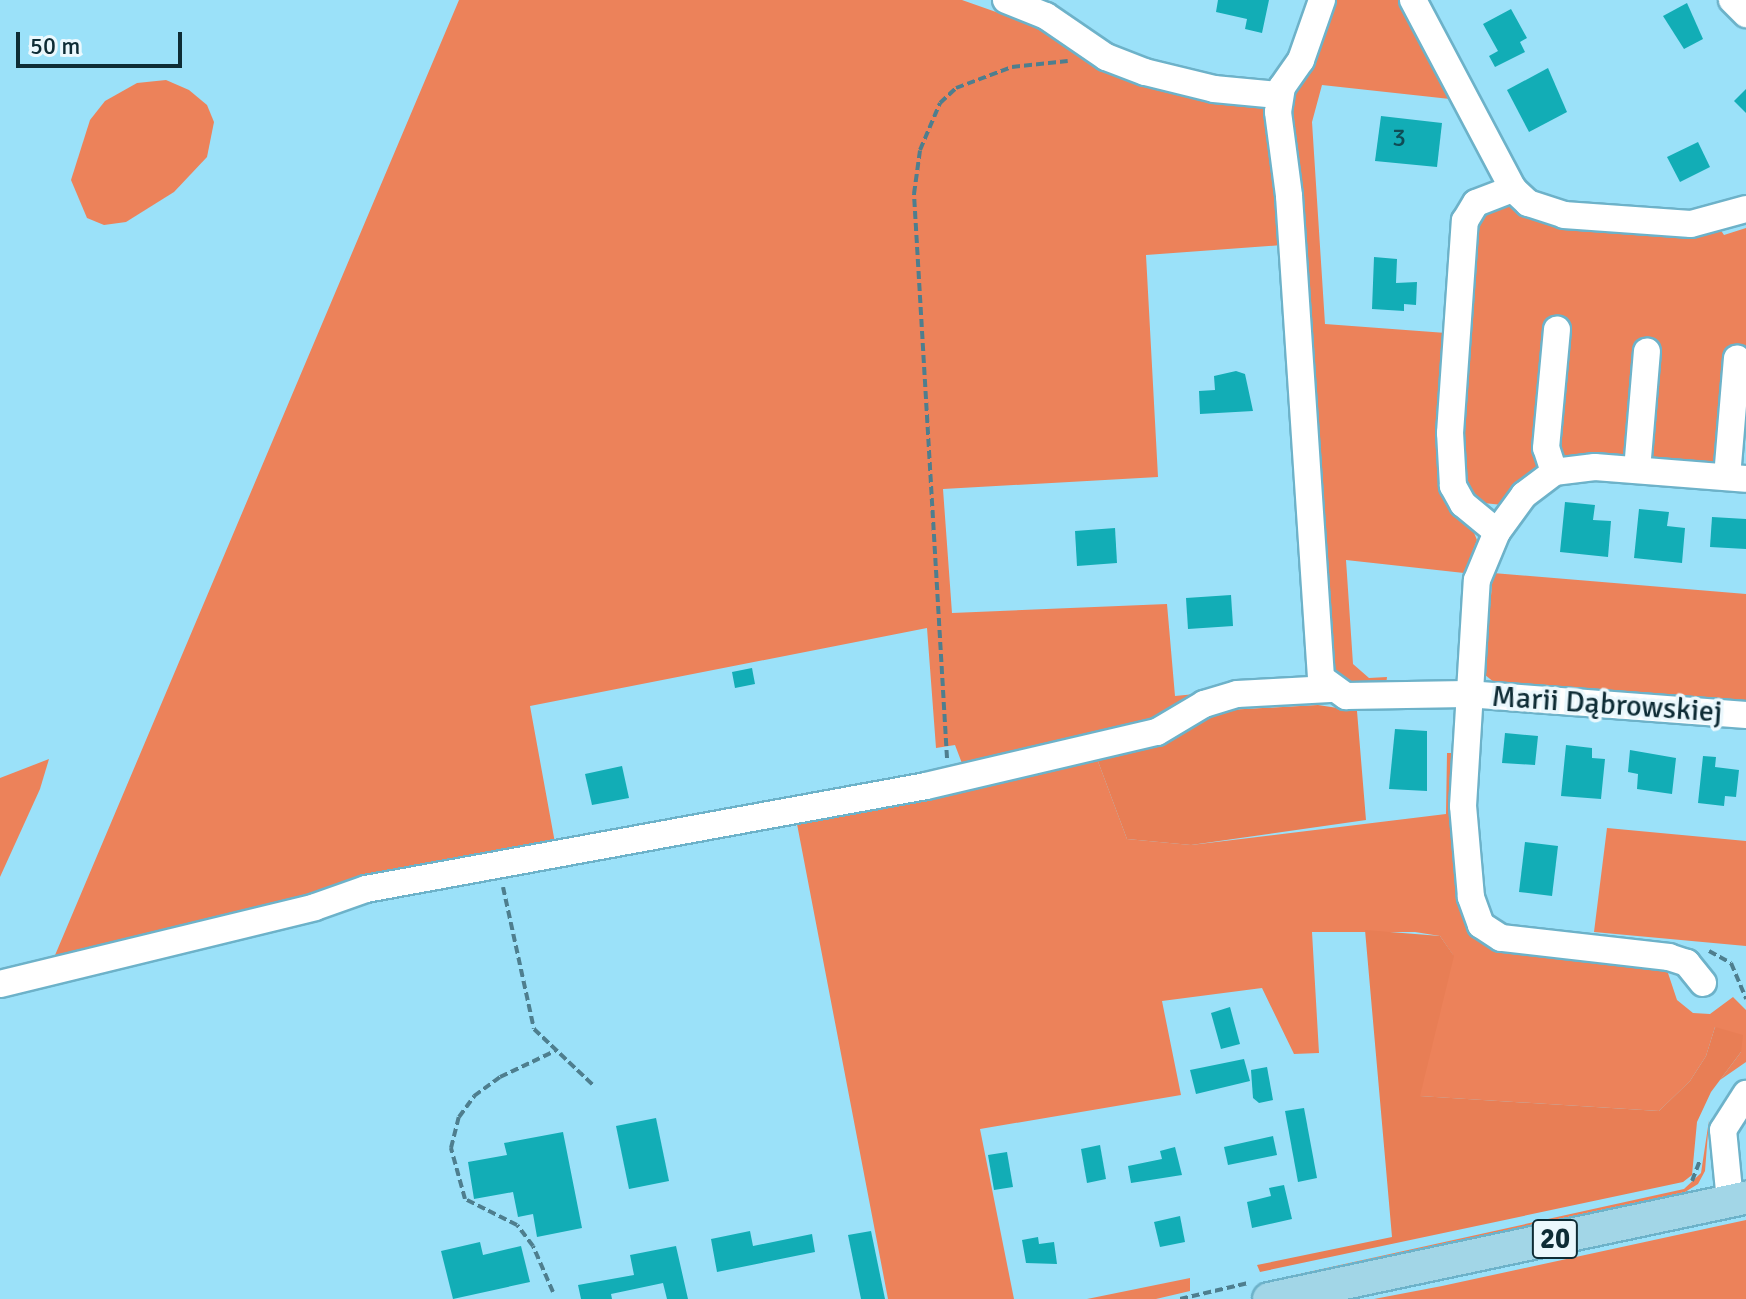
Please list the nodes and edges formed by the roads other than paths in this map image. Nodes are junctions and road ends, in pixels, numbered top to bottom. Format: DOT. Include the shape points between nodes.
graph roads {
  1 [pos="1006,0"];
  2 [pos="1322,0"];
  3 [pos="1413,0"];
  4 [pos="1732,0"];
  5 [pos="1746,14"];
  6 [pos="1278,95"];
  7 [pos="1513,189"];
  8 [pos="1746,209"];
  9 [pos="1557,330"];
  10 [pos="1647,351"];
  11 [pos="1737,358"];
  12 [pos="1637,470"];
  13 [pos="1554,472"];
  14 [pos="1736,478"];
  15 [pos="1497,532"];
  16 [pos="1330,689"];
  17 [pos="1467,694"];
  18 [pos="1746,715"];
  19 [pos="1703,983"];
  20 [pos="0,984"];
  21 [pos="1746,1094"];
  22 [pos="1738,1200"];
  23 [pos="1269,1299"];
  1 -- 6 [label="street" via="1046,16 1106,57 1214,89"];
  2 -- 6 [label="street" via="1301,60"];
  3 -- 7 [label="street"];
  4 -- 5 [label="street"];
  6 -- 16 [label="street" via="1317,664"];
  7 -- 8 [label="street" via="1528,203 1564,215 1691,224"];
  7 -- 15 [label="street" via="1476,203 1465,221 1450,433 1453,486 1463,504"];
  9 -- 13 [label="street" via="1546,448"];
  10 -- 12 [label="street"];
  11 -- 14 [label="street"];
  12 -- 13 [label="street"];
  12 -- 14 [label="street"];
  13 -- 15 [label="street" via="1524,495"];
  15 -- 17 [label="street" via="1477,580"];
  16 -- 17 [label="street, Marii Dąbrowskiej" via="1346,696"];
  16 -- 20 [label="street, Marii Dąbrowskiej" via="1237,694 1204,704 1157,732 948,781 366,889 315,907"];
  17 -- 18 [label="street, Marii Dąbrowskiej"];
  17 -- 19 [label="street" via="1466,856 1481,925 1501,938 1669,957 1687,963"];
  21 -- 22 [label="street" via="1723,1130"];
  22 -- 23 [label="main road, 20"];
}
